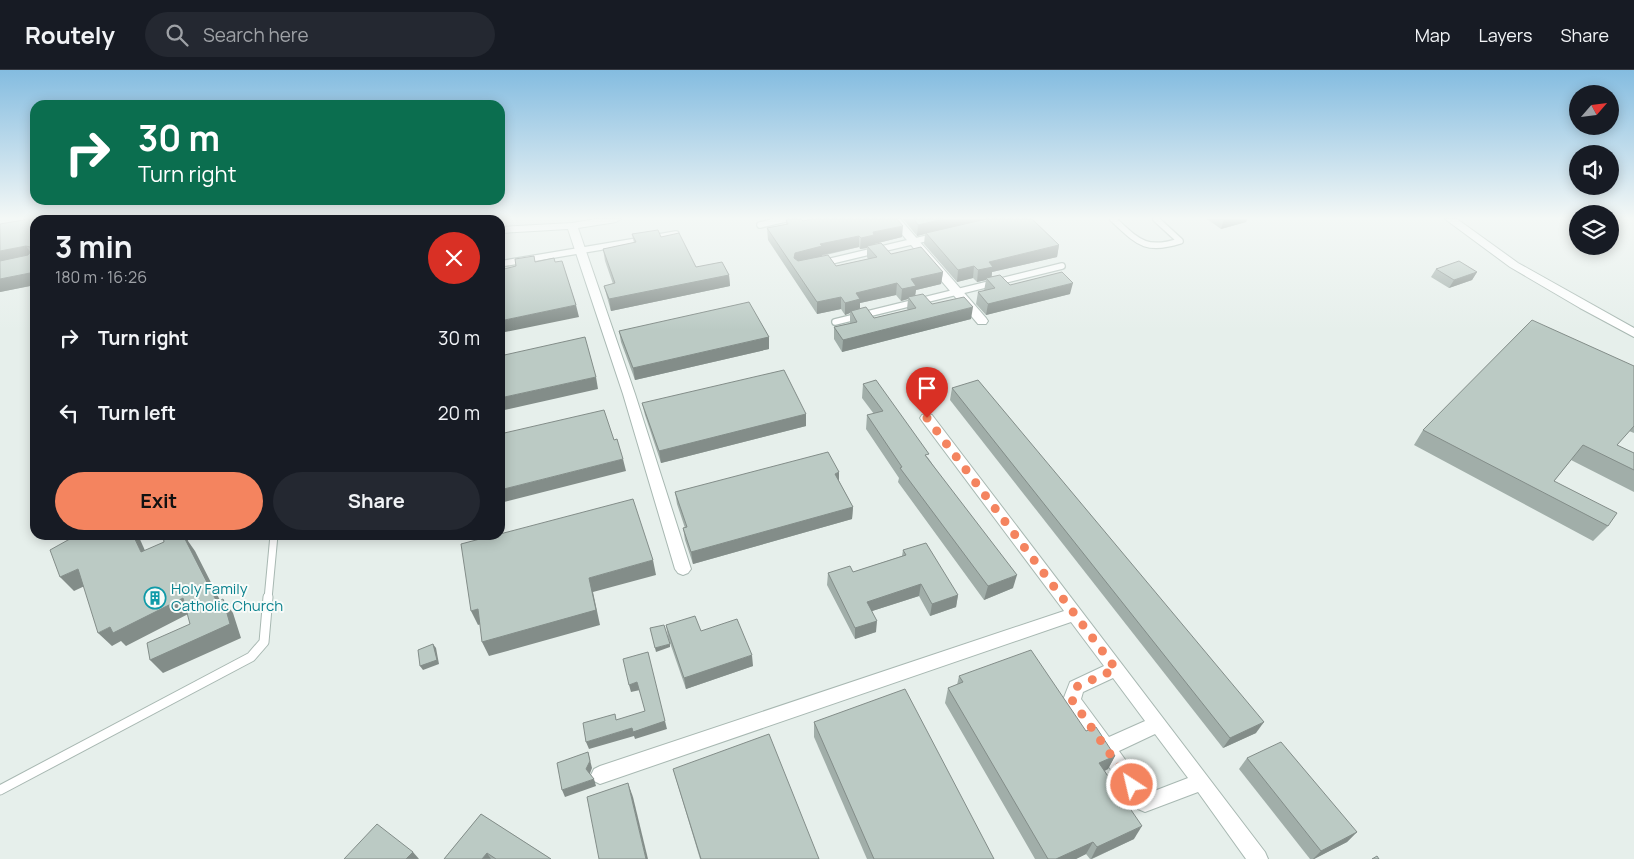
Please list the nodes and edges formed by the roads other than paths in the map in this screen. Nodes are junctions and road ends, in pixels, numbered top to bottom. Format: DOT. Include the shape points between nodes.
graph roads {
  1 [pos="556,256"];
  2 [pos="583,256"];
  3 [pos="852,256"];
  4 [pos="926,256"];
  5 [pos="1501,256"];
  6 [pos="1516,256"];
  7 [pos="505,263"];
  8 [pos="818,264"];
  9 [pos="1062,266"];
  10 [pos="956,291"];
  11 [pos="982,321"];
  12 [pos="836,322"];
  13 [pos="1634,324"];
  14 [pos="1634,332"];
  15 [pos="927,418"];
  16 [pos="274,540"];
  17 [pos="683,569"];
  18 [pos="1075,614"];
  19 [pos="1116,669"];
  20 [pos="1158,724"];
  21 [pos="1105,748"];
  22 [pos="600,775"];
  23 [pos="1202,782"];
  24 [pos="0,790"];
  25 [pos="1258,859"];
  1 -- 7 [label="lane"];
  2 -- 17 [label="street"];
  3 -- 8 [label="lane"];
  4 -- 10 [label="street"];
  5 -- 14 [label="street"];
  6 -- 13 [label="street"];
  9 -- 10 [label="lane"];
  10 -- 11 [label="street"];
  10 -- 12 [label="lane"];
  15 -- 18 [label="street"];
  16 -- 24 [label="lane" via="264,642 259,650"];
  18 -- 19 [label="street"];
  18 -- 22 [label="street"];
  19 -- 20 [label="street"];
  19 -- 21 [label="street" via="1076,687 1072,700"];
  20 -- 21 [label="street"];
  20 -- 23 [label="street"];
  21 -- 23 [label="street" via="1145,803"];
  23 -- 25 [label="street"];
}
